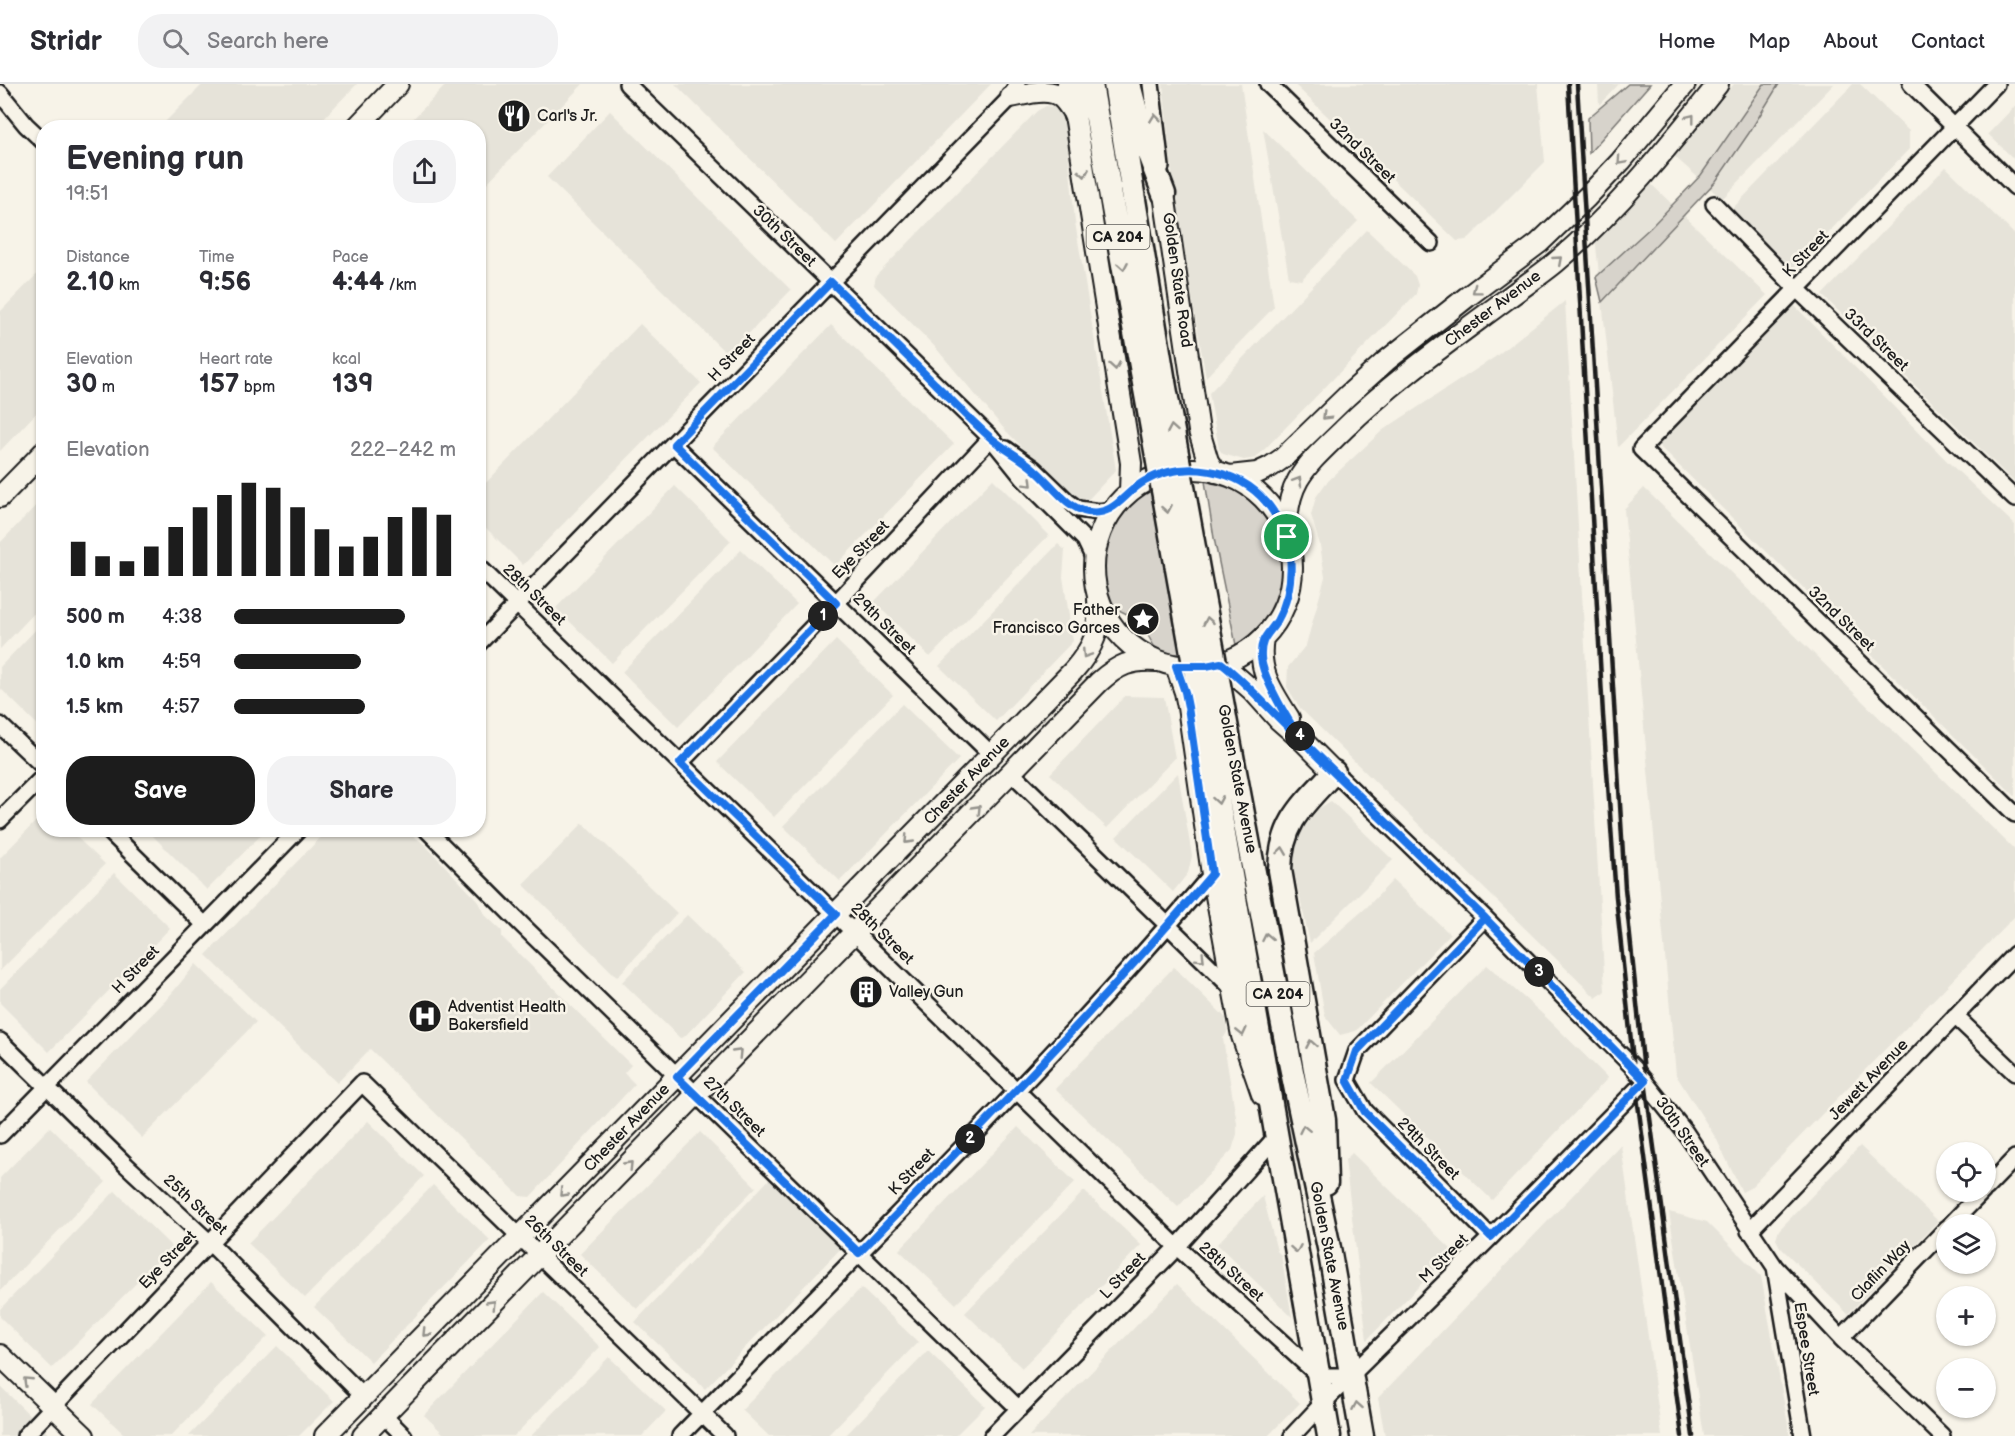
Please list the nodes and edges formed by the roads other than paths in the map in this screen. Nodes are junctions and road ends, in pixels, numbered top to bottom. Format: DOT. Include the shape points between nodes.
graph roads {
  1 [pos="398,84"];
  2 [pos="627,84"];
  3 [pos="1069,84"];
  4 [pos="1091,84"];
  5 [pos="1115,84"];
  6 [pos="1129,84"];
  7 [pos="1151,84"];
  8 [pos="1268,84"];
  9 [pos="1685,84"];
  10 [pos="1718,84"];
  11 [pos="1911,84"];
  12 [pos="1996,84"];
  13 [pos="1014,91"];
  14 [pos="0,93"];
  15 [pos="1075,115"];
  16 [pos="364,120"];
  17 [pos="1954,128"];
  18 [pos="36,135"];
  19 [pos="2015,187"];
  20 [pos="1164,194"];
  21 [pos="1714,204"];
  22 [pos="1431,243"];
  23 [pos="831,282"];
  24 [pos="1797,289"];
  25 [pos="1155,386"];
  26 [pos="991,438"];
  27 [pos="674,444"];
  28 [pos="1641,449"];
  29 [pos="36,460"];
  30 [pos="1223,474"];
  31 [pos="1130,491"];
  32 [pos="0,497"];
  33 [pos="2015,500"];
  34 [pos="1112,510"];
  35 [pos="1287,537"];
  36 [pos="1094,559"];
  37 [pos="486,574"];
  38 [pos="1098,598"];
  39 [pos="836,603"];
  40 [pos="517,604"];
  41 [pos="486,636"];
  42 [pos="1263,638"];
  43 [pos="1166,663"];
  44 [pos="1221,663"];
  45 [pos="0,725"];
  46 [pos="1219,741"];
  47 [pos="1303,741"];
  48 [pos="992,755"];
  49 [pos="36,759"];
  50 [pos="680,763"];
  51 [pos="1334,772"];
  52 [pos="1012,773"];
  53 [pos="36,784"];
  54 [pos="2015,814"];
  55 [pos="0,820"];
  56 [pos="115,837"];
  57 [pos="291,837"];
  58 [pos="434,837"];
  59 [pos="1212,874"];
  60 [pos="836,914"];
  61 [pos="1485,918"];
  62 [pos="205,925"];
  63 [pos="1168,925"];
  64 [pos="855,933"];
  65 [pos="2015,954"];
  66 [pos="1234,990"];
  67 [pos="1955,1016"];
  68 [pos="0,1041"];
  69 [pos="2015,1073"];
  70 [pos="677,1077"];
  71 [pos="1645,1081"];
  72 [pos="362,1083"];
  73 [pos="46,1087"];
  74 [pos="1017,1091"];
  75 [pos="697,1095"];
  76 [pos="0,1135"];
  77 [pos="1276,1137"];
  78 [pos="2015,1158"];
  79 [pos="1996,1178"];
  80 [pos="1973,1202"];
  81 [pos="1961,1214"];
  82 [pos="1749,1230"];
  83 [pos="520,1237"];
  84 [pos="1491,1237"];
  85 [pos="1936,1239"];
  86 [pos="210,1243"];
  87 [pos="1177,1247"];
  88 [pos="1329,1248"];
  89 [pos="859,1253"];
  90 [pos="540,1256"];
  91 [pos="1774,1267"];
  92 [pos="1841,1338"];
  93 [pos="0,1355"];
  94 [pos="1319,1376"];
  95 [pos="1352,1376"];
  96 [pos="364,1397"];
  97 [pos="1323,1403"];
  98 [pos="54,1407"];
  99 [pos="1019,1409"];
  100 [pos="702,1414"];
  101 [pos="383,1416"];
  102 [pos="25,1436"];
  103 [pos="84,1436"];
  104 [pos="325,1436"];
  105 [pos="338,1436"];
  106 [pos="363,1436"];
  107 [pos="404,1436"];
  108 [pos="680,1436"];
  109 [pos="725,1436"];
  110 [pos="992,1436"];
  111 [pos="1292,1436"];
  112 [pos="1329,1436"];
  113 [pos="1362,1436"];
  114 [pos="1803,1436"];
  115 [pos="1942,1436"];
  1 -- 16 [label="main road"];
  2 -- 23 [label="street, 30th Street"];
  3 -- 15 [label="highway"];
  4 -- 25 [label="highway, Golden State Avenue / CA 204, one-way"];
  5 -- 25 [label="highway, Golden State Avenue / CA 204"];
  6 -- 20 [label="highway"];
  20 -- 7 [label="street, Golden State Road, one-way"];
  8 -- 22 [label="street, 32nd Street"];
  9 -- 30 [label="main road, Chester Avenue, one-way" via="1621,161 1539,243 1386,361 1283,458 1257,473"];
  35 -- 10 [label="main road, Chester Avenue, one-way" via="1287,509 1292,492 1326,446 1393,385 1556,263 1640,178"];
  11 -- 17 [label="street"];
  12 -- 17 [label="street, K Street"];
  13 -- 15 [label="main road" via="1052,93 1062,97"];
  13 -- 23 [label="street, H Street"];
  14 -- 18 [label="street"];
  15 -- 31 [label="main road, one-way" via="1131,463"];
  17 -- 19 [label="street"];
  17 -- 24 [label="street, K Street"];
  20 -- 30 [label="main road, Golden State Road" via="1199,431 1208,461"];
  21 -- 24 [label="street, 33rd Street"];
  23 -- 26 [label="street, 30th Street"];
  23 -- 27 [label="street, H Street"];
  24 -- 28 [label="street, K Street"];
  24 -- 33 [label="street, 33rd Street"];
  25 -- 46 [label="highway, Golden State Avenue / CA 204, bridge"];
  26 -- 34 [label="street, 30th Street" via="1034,469 1078,509"];
  26 -- 36 [label="street, 30th Street, one-way" via="1024,479 1085,540"];
  26 -- 39 [label="street, Eye Street"];
  27 -- 39 [label="street, 29th Street"];
  27 -- 40 [label="street, H Street"];
  28 -- 54 [label="street, 32nd Street"];
  29 -- 32 [label="main road"];
  30 -- 31 [label="main road" via="1180,470 1162,474"];
  30 -- 35 [label="main road" via="1249,486 1265,500"];
  31 -- 34 [label="main road"];
  34 -- 36 [label="main road" via="1100,533"];
  35 -- 42 [label="main road" via="1291,553 1290,586 1276,623"];
  36 -- 38 [label="main road"];
  37 -- 40 [label="street, 28th Street"];
  38 -- 43 [label="main road" via="1105,615 1127,642 1141,653"];
  38 -- 48 [label="main road, Chester Avenue, one-way" via="1099,620 1088,655"];
  39 -- 48 [label="street, 29th Street"];
  39 -- 50 [label="street, Eye Street"];
  40 -- 41 [label="street, H Street"];
  40 -- 50 [label="street, 28th Street"];
  42 -- 44 [label="main road" via="1251,649"];
  42 -- 47 [label="main road, 30th Street" via="1261,658 1265,675"];
  43 -- 44 [label="main road" via="1198,667"];
  43 -- 52 [label="main road, Chester Avenue" via="1142,660 1111,672"];
  43 -- 59 [label="main road" via="1185,692"];
  44 -- 47 [label="main road, 30th Street"];
  45 -- 49 [label="street"];
  46 -- 77 [label="highway, Golden State Avenue / CA 204, one-way"];
  88 -- 46 [label="highway, Golden State Avenue / CA 204, one-way"];
  47 -- 51 [label="main road, 30th Street"];
  48 -- 60 [label="main road, Chester Avenue, one-way"];
  50 -- 60 [label="street, 28th Street"];
  51 -- 61 [label="street, 30th Street"];
  88 -- 51 [label="highway, one-way" via="1324,1120 1280,870 1285,834 1293,819"];
  52 -- 63 [label="street"];
  64 -- 52 [label="main road, Chester Avenue, one-way"];
  53 -- 55 [label="street"];
  56 -- 62 [label="street"];
  57 -- 62 [label="street, H Street"];
  58 -- 70 [label="street, 27th Street"];
  59 -- 63 [label="street, K Street"];
  59 -- 66 [label="main road"];
  60 -- 64 [label="street, 28th Street"];
  60 -- 70 [label="main road, Chester Avenue"];
  61 -- 71 [label="street, 30th Street"];
  61 -- 84 [label="street, 29th Street" via="1357,1051 1347,1080 1365,1112"];
  62 -- 73 [label="street, H Street"];
  63 -- 66 [label="street, one-way"];
  63 -- 74 [label="street, K Street"];
  64 -- 74 [label="street, 28th Street"];
  75 -- 64 [label="main road, Chester Avenue, one-way"];
  65 -- 67 [label="street, Jewett Avenue"];
  66 -- 77 [label="main road, one-way" via="1242,1036"];
  67 -- 69 [label="street"];
  67 -- 82 [label="street, Jewett Avenue"];
  68 -- 73 [label="street, 25th Street"];
  70 -- 75 [label="street, 27th Street"];
  70 -- 83 [label="main road, Chester Avenue, one-way"];
  71 -- 82 [label="street, 30th Street"];
  71 -- 84 [label="street, M Street"];
  72 -- 83 [label="street, 26th Street"];
  72 -- 86 [label="street, Eye Street"];
  73 -- 76 [label="street, H Street"];
  73 -- 86 [label="street, 25th Street"];
  74 -- 87 [label="street, 28th Street"];
  74 -- 89 [label="street, K Street"];
  75 -- 89 [label="street, 27th Street"];
  90 -- 75 [label="main road, Chester Avenue, one-way"];
  77 -- 87 [label="street, L Street"];
  77 -- 94 [label="highway, Golden State Avenue / CA 204, one-way"];
  78 -- 79 [label="street"];
  80 -- 81 [label="street"];
  82 -- 91 [label="street, 30th Street"];
  83 -- 90 [label="street, 26th Street"];
  83 -- 96 [label="main road, Chester Avenue, one-way"];
  84 -- 95 [label="street, M Street"];
  85 -- 92 [label="street, Claflin Way"];
  86 -- 96 [label="street, 25th Street"];
  86 -- 98 [label="street, Eye Street"];
  87 -- 94 [label="street, 28th Street"];
  87 -- 99 [label="street, L Street"];
  88 -- 95 [label="highway, Golden State Avenue / CA 204"];
  89 -- 99 [label="street, 27th Street"];
  89 -- 100 [label="street, K Street"];
  90 -- 100 [label="street, 26th Street"];
  101 -- 90 [label="main road, Chester Avenue, one-way"];
  91 -- 92 [label="street, 30th Street"];
  91 -- 114 [label="street, Espee Street"];
  92 -- 115 [label="street, 30th Street"];
  98 -- 93 [label="main road, one-way"];
  94 -- 95 [label="street"];
  94 -- 97 [label="highway, Golden State Avenue / CA 204"];
  95 -- 97 [label="street, M Street"];
  113 -- 95 [label="highway, Golden State Avenue / CA 204, one-way"];
  96 -- 104 [label="main road, Chester Avenue"];
  96 -- 105 [label="main road"];
  97 -- 111 [label="street, M Street"];
  97 -- 112 [label="highway, Golden State Avenue / CA 204"];
  98 -- 102 [label="street, Eye Street"];
  98 -- 103 [label="main road"];
  99 -- 110 [label="street, L Street"];
  100 -- 108 [label="street, K Street"];
  100 -- 109 [label="street, 26th Street"];
  101 -- 106 [label="main road, Chester Avenue"];
  101 -- 107 [label="street"];
}
